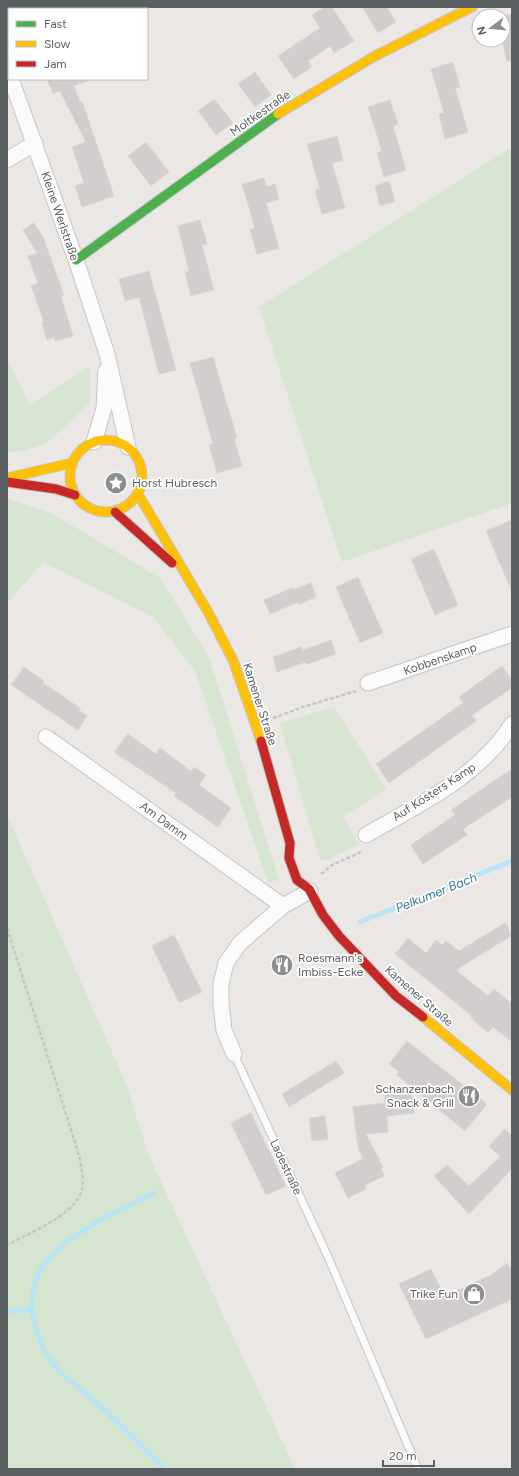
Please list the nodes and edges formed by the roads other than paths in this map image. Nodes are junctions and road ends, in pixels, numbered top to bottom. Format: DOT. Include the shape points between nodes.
graph roads {
  1 [pos="472,7"];
  2 [pos="11,80"];
  3 [pos="34,143"];
  4 [pos="7,160"];
  5 [pos="76,260"];
  6 [pos="107,354"];
  7 [pos="94,442"];
  8 [pos="128,447"];
  9 [pos="72,463"];
  10 [pos="7,478"];
  11 [pos="7,482"];
  12 [pos="75,494"];
  13 [pos="138,494"];
  14 [pos="115,512"];
  15 [pos="190,580"];
  16 [pos="512,634"];
  17 [pos="368,683"];
  18 [pos="512,724"];
  19 [pos="46,737"];
  20 [pos="366,835"];
  21 [pos="290,843"];
  22 [pos="300,853"];
  23 [pos="309,874"];
  24 [pos="310,890"];
  25 [pos="283,906"];
  26 [pos="234,1054"];
  27 [pos="512,1090"];
  28 [pos="418,1469"];
  1 -- 5 [label="main road, Moltkestraße" via="408,38 314,90"];
  2 -- 3 [label="street, Kleine Werlstraße"];
  3 -- 4 [label="street"];
  3 -- 5 [label="street, Kleine Werlstraße"];
  5 -- 6 [label="street, Kleine Werlstraße"];
  6 -- 7 [label="street, Kleine Werlstraße" via="104,408"];
  6 -- 8 [label="street, Kleine Werlstraße"];
  7 -- 8 [label="main road" via="112,440"];
  7 -- 9 [label="main road" via="84,448"];
  8 -- 13 [label="main road" via="141,465 142,480"];
  9 -- 10 [label="main road"];
  9 -- 12 [label="main road" via="71,482"];
  11 -- 12 [label="main road"];
  12 -- 14 [label="main road" via="92,510"];
  13 -- 14 [label="main road" via="128,505"];
  13 -- 15 [label="main road, Kamener Straße"];
  14 -- 15 [label="main road, Kamener Straße"];
  15 -- 21 [label="main road, Kamener Straße" via="233,660 256,725"];
  16 -- 17 [label="street, Kobbenskamp"];
  18 -- 20 [label="street, Auf Kösters Kamp" via="496,747 472,769"];
  19 -- 25 [label="street, Am Damm"];
  21 -- 22 [label="main road, Kamener Straße"];
  21 -- 24 [label="main road, Kamener Straße" via="288,858 297,880"];
  23 -- 24 [label="main road, Kamener Straße"];
  24 -- 25 [label="street, Ladestraße"];
  24 -- 27 [label="main road, Kamener Straße" via="334,930 396,996"];
  25 -- 26 [label="street, Ladestraße" via="240,943 226,963 221,984 221,1004 224,1030"];
  26 -- 28 [label="lane, Ladestraße" via="328,1259"];
}
